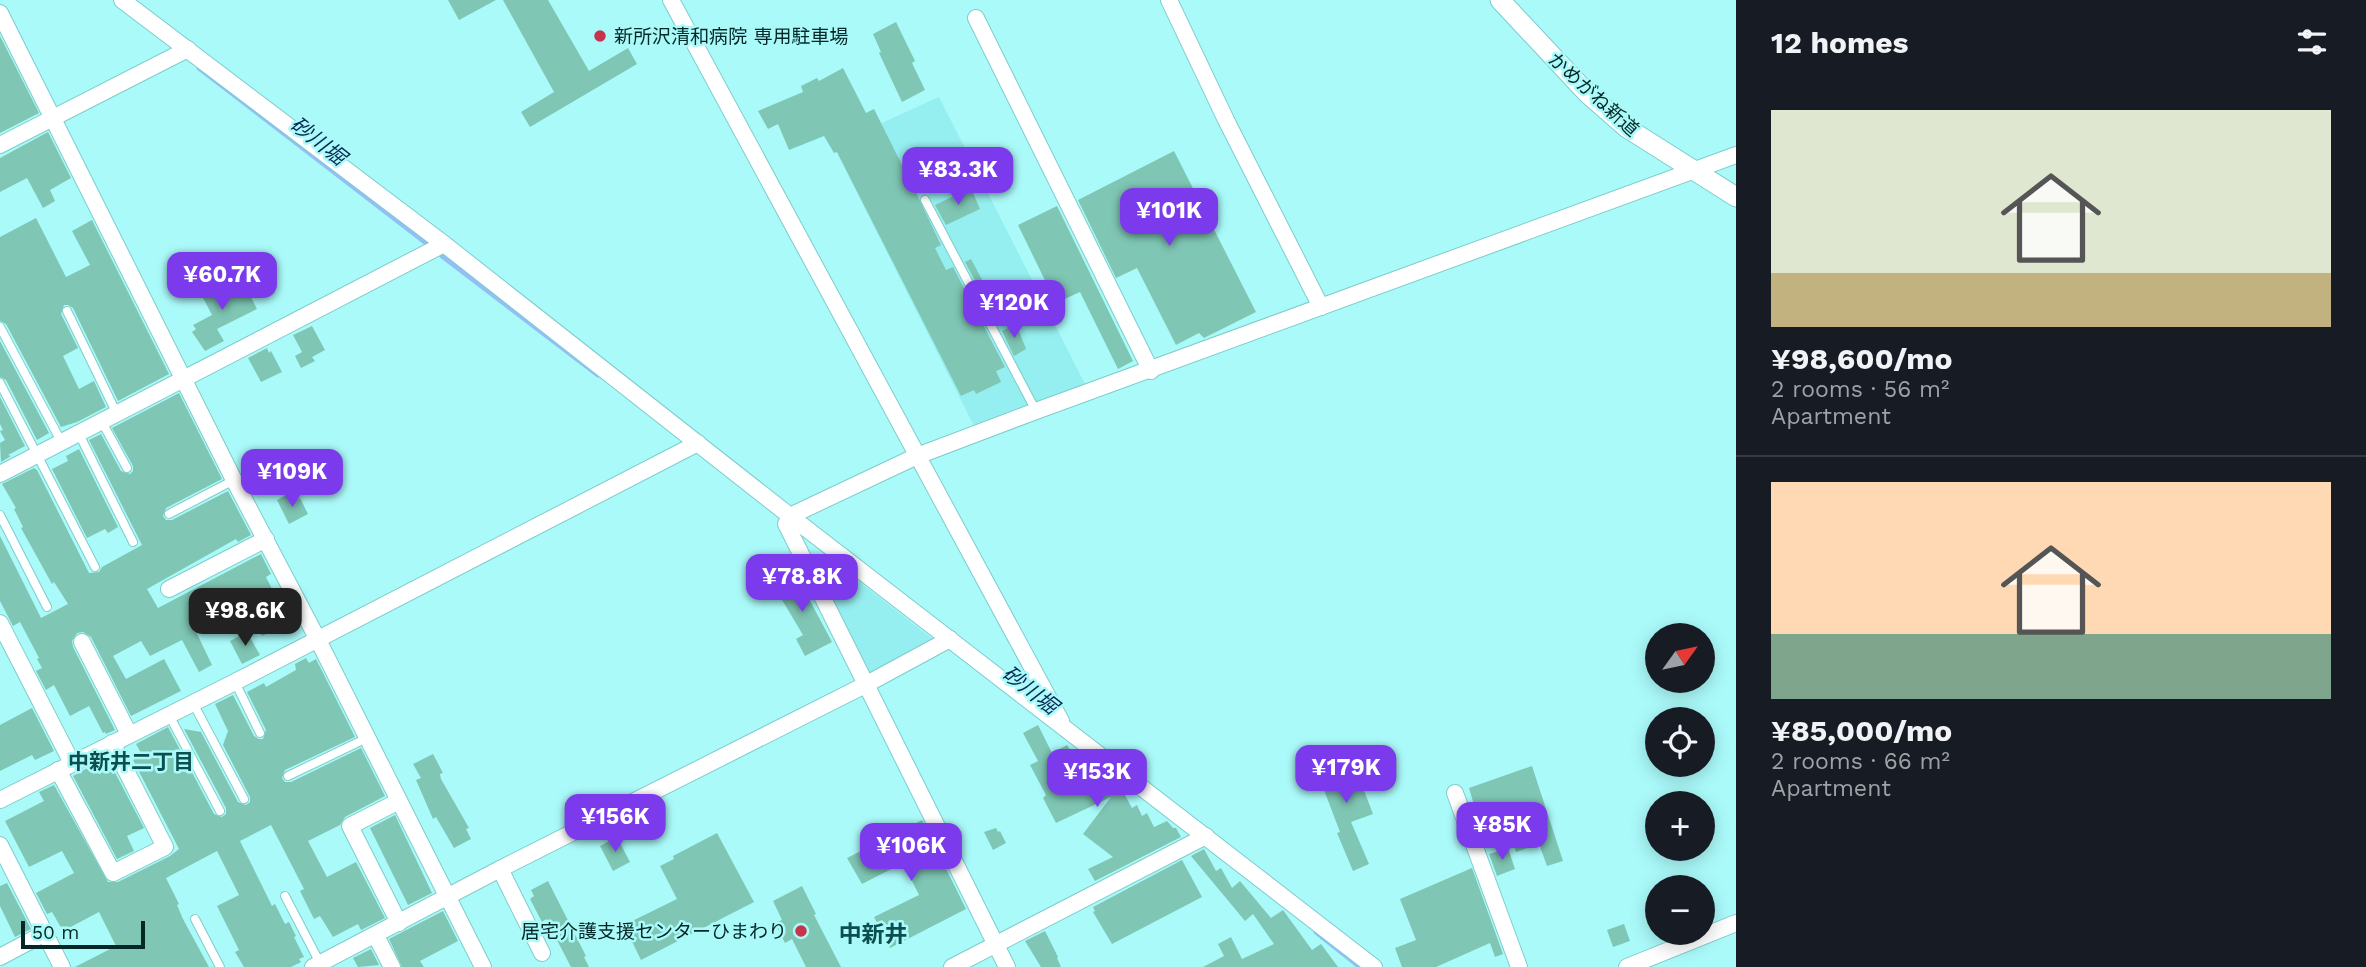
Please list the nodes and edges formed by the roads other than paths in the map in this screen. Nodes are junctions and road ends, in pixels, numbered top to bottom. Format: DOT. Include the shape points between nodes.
graph roads {
  1 [pos="122,0"];
  2 [pos="671,0"];
  3 [pos="1169,0"];
  4 [pos="1500,0"];
  5 [pos="976,18"];
  6 [pos="1,19"];
  7 [pos="188,49"];
  8 [pos="53,119"];
  9 [pos="0,145"];
  10 [pos="1736,155"];
  11 [pos="1694,171"];
  12 [pos="1736,197"];
  13 [pos="925,200"];
  14 [pos="444,244"];
  15 [pos="1321,307"];
  16 [pos="67,311"];
  17 [pos="0,327"];
  18 [pos="1152,371"];
  19 [pos="184,380"];
  20 [pos="0,383"];
  21 [pos="1036,411"];
  22 [pos="117,414"];
  23 [pos="102,422"];
  24 [pos="79,434"];
  25 [pos="62,443"];
  26 [pos="698,443"];
  27 [pos="38,456"];
  28 [pos="917,456"];
  29 [pos="127,468"];
  30 [pos="0,474"];
  31 [pos="234,480"];
  32 [pos="169,514"];
  33 [pos="0,515"];
  34 [pos="790,516"];
  35 [pos="266,539"];
  36 [pos="133,542"];
  37 [pos="95,567"];
  38 [pos="169,589"];
  39 [pos="47,607"];
  40 [pos="0,623"];
  41 [pos="317,638"];
  42 [pos="950,639"];
  43 [pos="82,642"];
  44 [pos="235,682"];
  45 [pos="866,685"];
  46 [pos="193,702"];
  47 [pos="168,715"];
  48 [pos="1065,728"];
  49 [pos="260,733"];
  50 [pos="129,734"];
  51 [pos="367,738"];
  52 [pos="112,743"];
  53 [pos="65,766"];
  54 [pos="288,776"];
  55 [pos="1455,793"];
  56 [pos="244,799"];
  57 [pos="0,800"];
  58 [pos="398,802"];
  59 [pos="220,811"];
  60 [pos="1206,836"];
  61 [pos="0,845"];
  62 [pos="500,869"];
  63 [pos="285,897"];
  64 [pos="447,898"];
  65 [pos="195,919"];
  66 [pos="399,923"];
  67 [pos="1736,923"];
  68 [pos="45,933"];
  69 [pos="376,936"];
  70 [pos="996,945"];
  71 [pos="542,953"];
  72 [pos="0,957"];
  73 [pos="317,965"];
  74 [pos="62,967"];
  75 [pos="220,967"];
  76 [pos="392,967"];
  77 [pos="483,967"];
  78 [pos="952,967"];
  79 [pos="1006,967"];
  80 [pos="1374,967"];
  81 [pos="1519,967"];
  82 [pos="1627,967"];
  1 -- 7 [label="street"];
  2 -- 28 [label="street"];
  3 -- 15 [label="street"];
  4 -- 11 [label="street, かめがね新道" via="1587,93 1627,128"];
  5 -- 18 [label="street"];
  6 -- 8 [label="street"];
  7 -- 8 [label="street"];
  7 -- 14 [label="street"];
  8 -- 9 [label="street"];
  8 -- 19 [label="street"];
  10 -- 11 [label="street"];
  11 -- 12 [label="street, かめがね新道"];
  11 -- 15 [label="street"];
  13 -- 21 [label="lane"];
  14 -- 19 [label="street"];
  14 -- 26 [label="street"];
  15 -- 18 [label="street"];
  16 -- 22 [label="lane"];
  17 -- 25 [label="lane"];
  18 -- 21 [label="street"];
  19 -- 22 [label="street"];
  19 -- 31 [label="street"];
  20 -- 27 [label="lane"];
  21 -- 28 [label="street"];
  22 -- 23 [label="street"];
  23 -- 24 [label="street"];
  23 -- 29 [label="lane"];
  24 -- 25 [label="street"];
  24 -- 36 [label="lane"];
  25 -- 27 [label="street"];
  26 -- 34 [label="street"];
  26 -- 41 [label="street"];
  27 -- 30 [label="street"];
  27 -- 37 [label="lane"];
  28 -- 34 [label="street"];
  28 -- 48 [label="street"];
  31 -- 32 [label="lane"];
  31 -- 35 [label="street"];
  33 -- 39 [label="lane"];
  34 -- 42 [label="street"];
  34 -- 45 [label="street" via="786,524"];
  35 -- 38 [label="street"];
  35 -- 41 [label="street"];
  40 -- 53 [label="street"];
  41 -- 44 [label="street"];
  41 -- 51 [label="street"];
  42 -- 45 [label="street"];
  42 -- 48 [label="street"];
  43 -- 50 [label="street"];
  44 -- 46 [label="street"];
  44 -- 49 [label="lane"];
  45 -- 62 [label="street"];
  45 -- 70 [label="street"];
  46 -- 47 [label="street"];
  46 -- 56 [label="lane"];
  47 -- 50 [label="street"];
  47 -- 59 [label="lane"];
  48 -- 60 [label="street"];
  50 -- 52 [label="street"];
  51 -- 54 [label="lane"];
  51 -- 58 [label="street"];
  52 -- 53 [label="street"];
  52 -- 53 [label="street" via="165,847 113,873"];
  53 -- 57 [label="street"];
  55 -- 81 [label="street"];
  58 -- 64 [label="street"];
  58 -- 66 [label="street" via="350,826"];
  60 -- 70 [label="street"];
  60 -- 80 [label="street"];
  61 -- 68 [label="street"];
  62 -- 64 [label="street"];
  62 -- 71 [label="street"];
  63 -- 73 [label="lane"];
  64 -- 66 [label="street"];
  64 -- 77 [label="street"];
  65 -- 75 [label="lane"];
  66 -- 69 [label="street"];
  67 -- 82 [label="street"];
  68 -- 72 [label="street"];
  68 -- 74 [label="street"];
  69 -- 73 [label="street"];
  69 -- 76 [label="street"];
  70 -- 78 [label="street"];
  70 -- 79 [label="street"];
}
